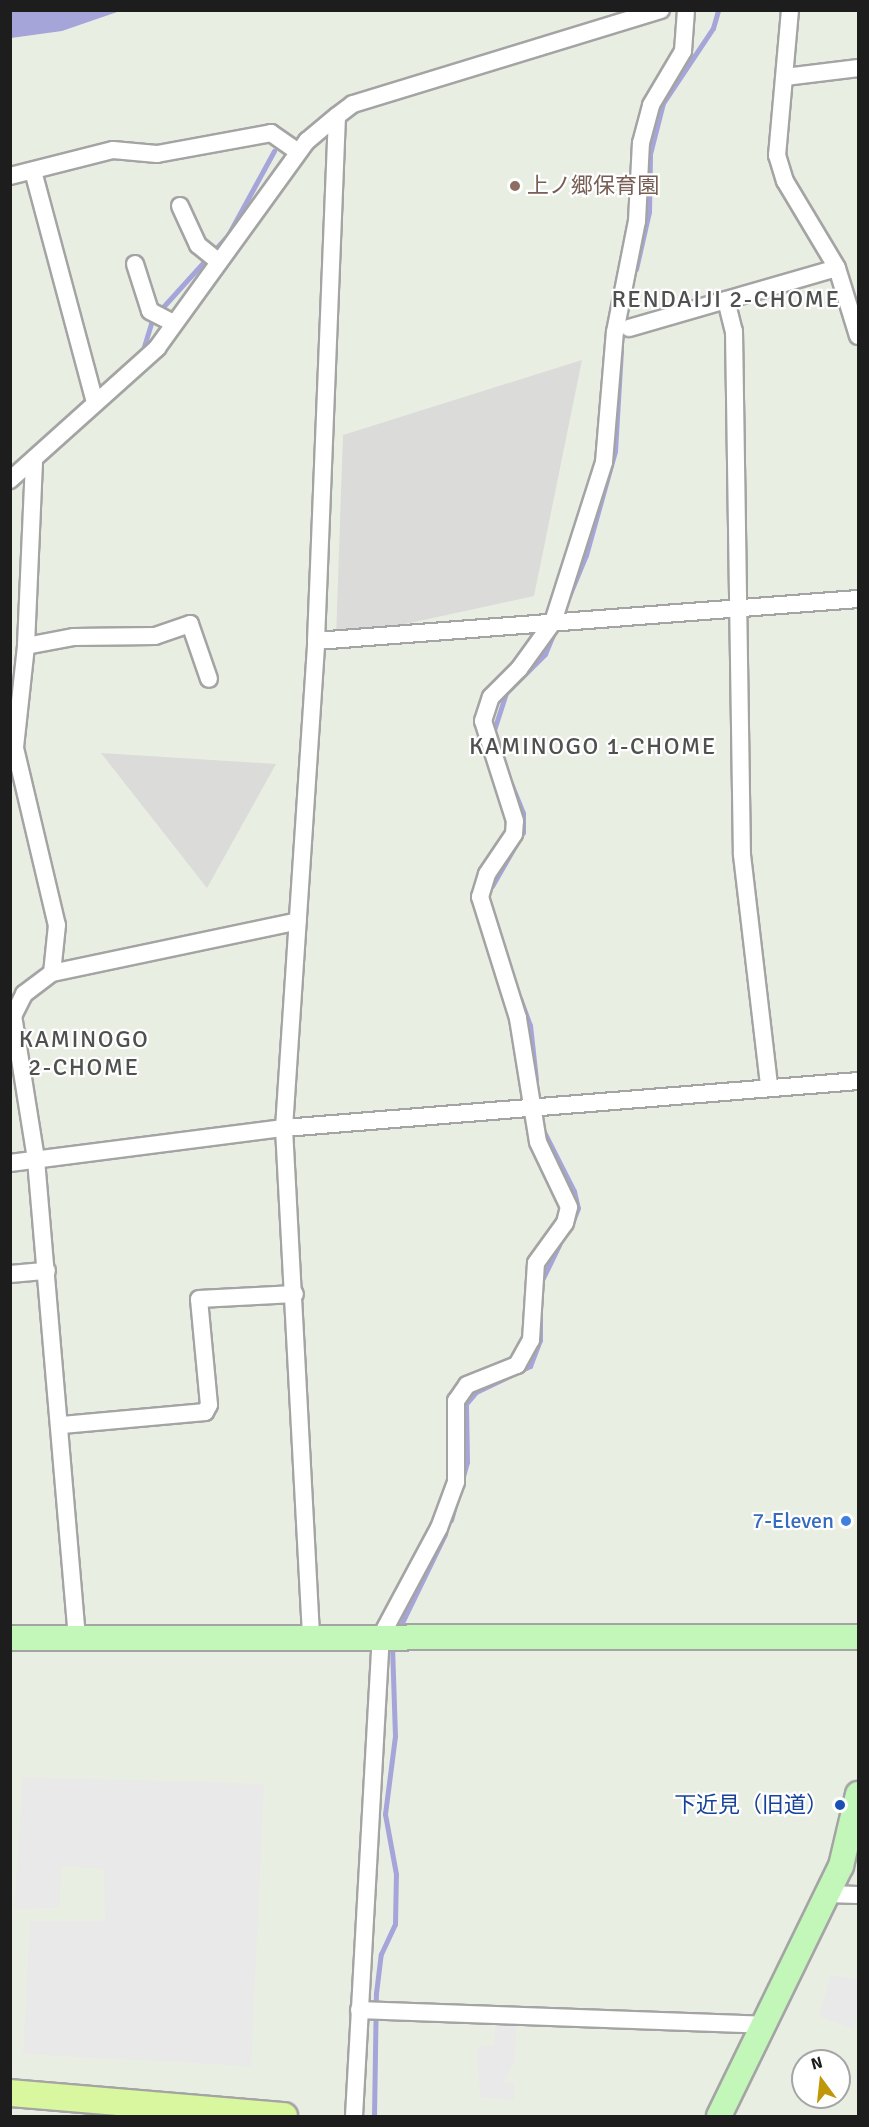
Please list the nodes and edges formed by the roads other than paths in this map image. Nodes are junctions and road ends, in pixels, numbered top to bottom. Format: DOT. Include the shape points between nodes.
graph roads {
  1 [pos="661,10"];
  2 [pos="686,10"];
  3 [pos="790,10"];
  4 [pos="858,68"];
  5 [pos="785,76"];
  6 [pos="337,116"];
  7 [pos="298,152"];
  8 [pos="33,171"];
  9 [pos="10,176"];
  10 [pos="180,206"];
  11 [pos="212,257"];
  12 [pos="135,264"];
  13 [pos="837,268"];
  14 [pos="726,300"];
  15 [pos="161,317"];
  16 [pos="856,319"];
  17 [pos="629,328"];
  18 [pos="858,336"];
  19 [pos="95,404"];
  20 [pos="34,462"];
  21 [pos="10,480"];
  22 [pos="858,599"];
  23 [pos="738,606"];
  24 [pos="553,622"];
  25 [pos="316,641"];
  26 [pos="26,646"];
  27 [pos="209,679"];
  28 [pos="298,921"];
  29 [pos="52,973"];
  30 [pos="858,1081"];
  31 [pos="769,1086"];
  32 [pos="529,1107"];
  33 [pos="284,1128"];
  34 [pos="36,1159"];
  35 [pos="10,1163"];
  36 [pos="47,1271"];
  37 [pos="10,1274"];
  38 [pos="296,1294"];
  39 [pos="62,1425"];
  40 [pos="311,1635"];
  41 [pos="381,1636"];
  42 [pos="858,1636"];
  43 [pos="10,1638"];
  44 [pos="77,1638"];
  45 [pos="858,1794"];
  46 [pos="828,1894"];
  47 [pos="858,1895"];
  48 [pos="359,2010"];
  49 [pos="763,2025"];
  50 [pos="10,2093"];
  51 [pos="284,2116"];
  52 [pos="354,2116"];
  53 [pos="719,2116"];
  1 -- 6 [label="street" via="353,104"];
  2 -- 24 [label="street" via="682,51 651,105 641,143 637,221 615,332 604,462"];
  3 -- 5 [label="street"];
  4 -- 5 [label="street"];
  5 -- 13 [label="street" via="776,138 780,168"];
  6 -- 7 [label="street"];
  6 -- 25 [label="street"];
  7 -- 8 [label="street" via="271,133 157,154 113,150"];
  7 -- 11 [label="street"];
  8 -- 9 [label="street"];
  8 -- 19 [label="street"];
  10 -- 11 [label="street"];
  11 -- 15 [label="street"];
  12 -- 15 [label="street"];
  13 -- 14 [label="street"];
  13 -- 16 [label="street"];
  14 -- 17 [label="street"];
  14 -- 23 [label="street" via="734,331"];
  15 -- 19 [label="street" via="157,348"];
  16 -- 18 [label="street"];
  19 -- 20 [label="street"];
  20 -- 21 [label="street"];
  20 -- 26 [label="street"];
  22 -- 23 [label="street"];
  23 -- 24 [label="street"];
  23 -- 31 [label="street" via="743,865"];
  24 -- 25 [label="street"];
  24 -- 32 [label="street" via="519,669 491,697 483,722 515,821 480,897 529,1065"];
  25 -- 28 [label="street"];
  26 -- 27 [label="street" via="74,637 155,636 190,624"];
  26 -- 29 [label="street" via="15,748 57,925"];
  28 -- 29 [label="street"];
  28 -- 33 [label="street"];
  29 -- 34 [label="street" via="24,994 14,1016"];
  30 -- 31 [label="street"];
  31 -- 32 [label="street"];
  32 -- 33 [label="street"];
  32 -- 41 [label="street" via="538,1142 569,1207 566,1223 536,1263 531,1340 517,1365 467,1385 456,1401 456,1482 439,1528"];
  33 -- 34 [label="street"];
  33 -- 38 [label="street"];
  34 -- 35 [label="street"];
  34 -- 36 [label="street"];
  36 -- 37 [label="street"];
  36 -- 39 [label="street"];
  38 -- 39 [label="street" via="199,1299 209,1405 205,1412"];
  38 -- 40 [label="street"];
  39 -- 44 [label="street"];
  40 -- 41 [label="street"];
  40 -- 44 [label="street"];
  41 -- 42 [label="street"];
  41 -- 48 [label="street"];
  43 -- 44 [label="street"];
  45 -- 46 [label="street"];
  46 -- 47 [label="street"];
  46 -- 49 [label="street"];
  48 -- 49 [label="street"];
  48 -- 52 [label="street"];
  49 -- 53 [label="street"];
  50 -- 51 [label="main road"];
}
